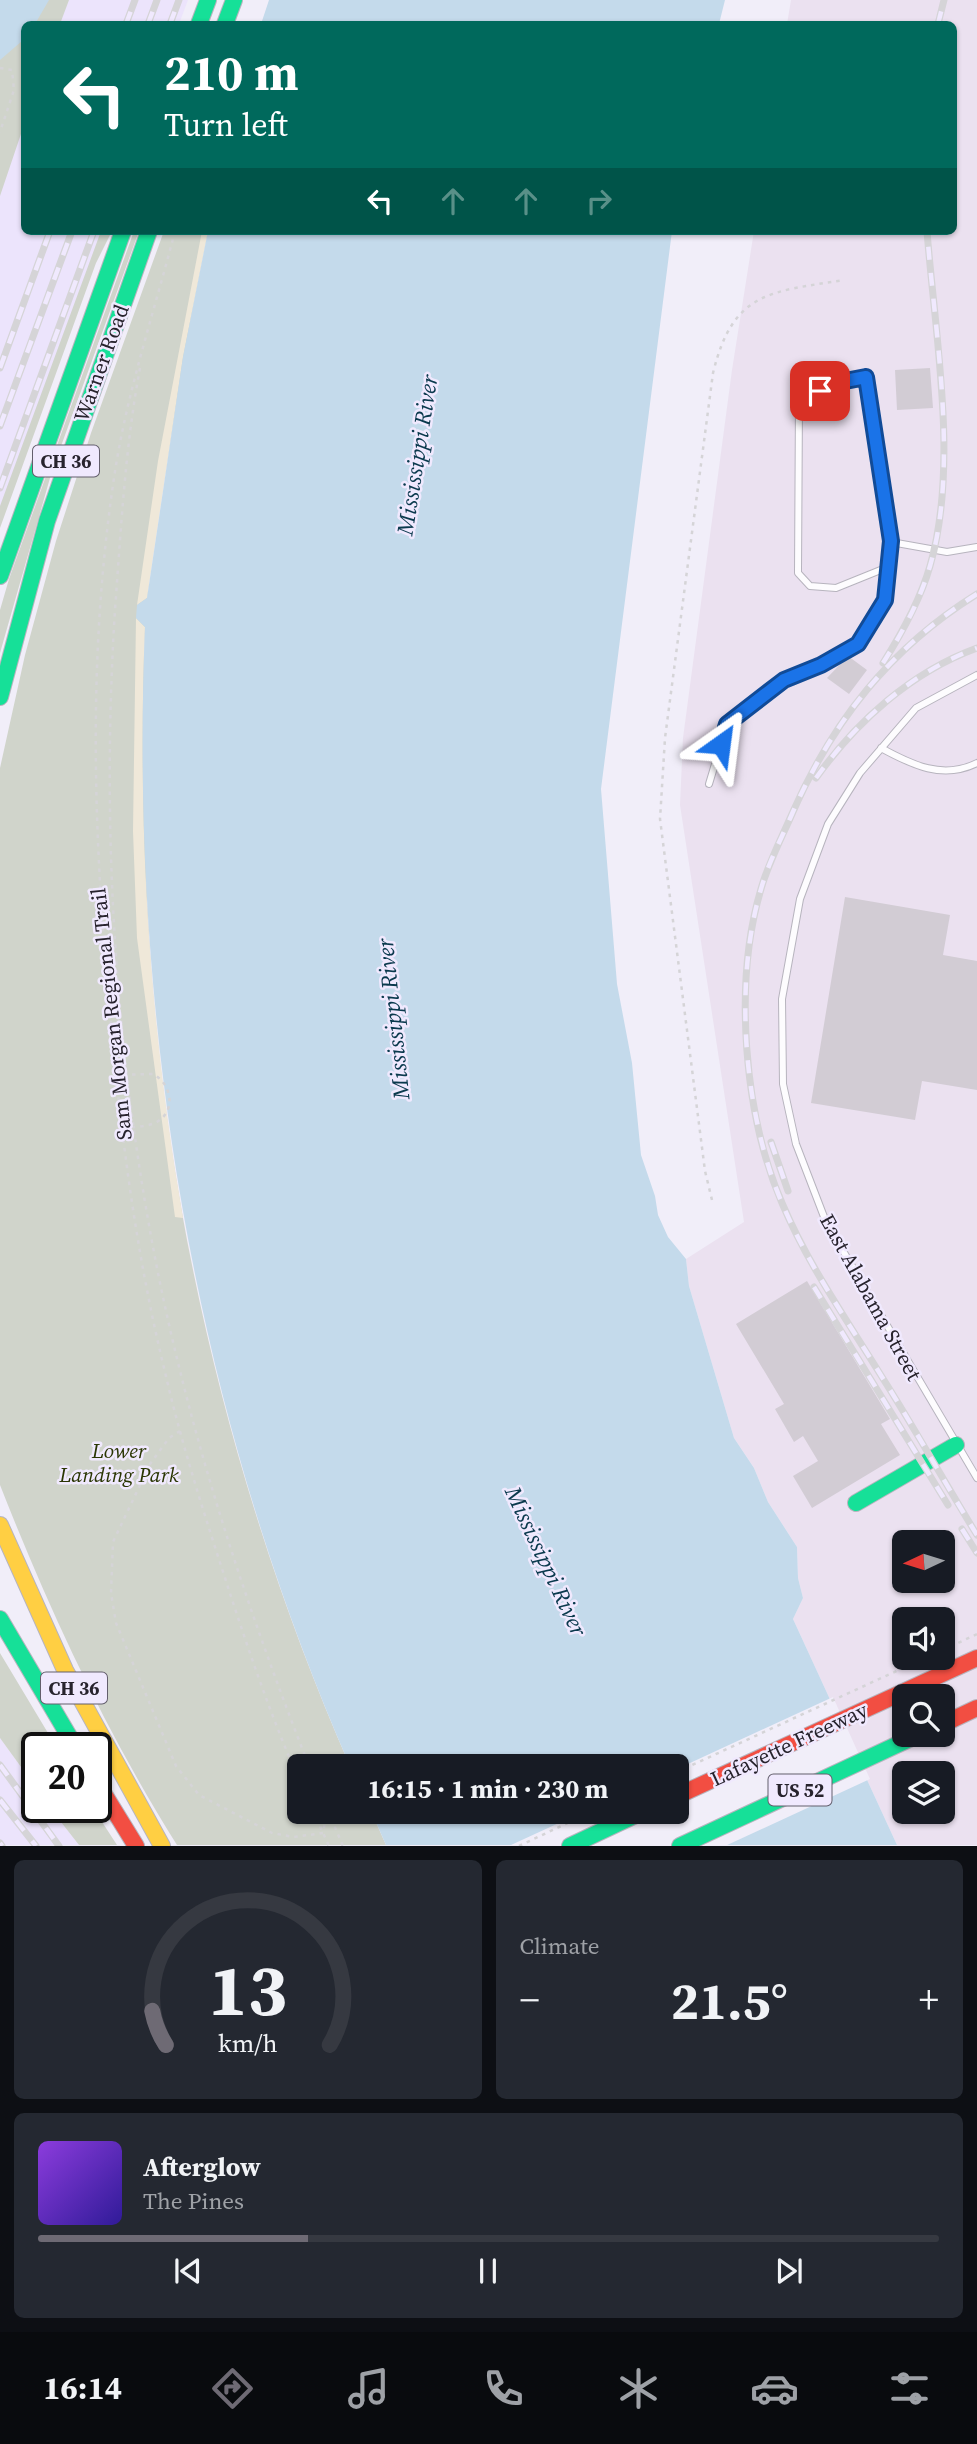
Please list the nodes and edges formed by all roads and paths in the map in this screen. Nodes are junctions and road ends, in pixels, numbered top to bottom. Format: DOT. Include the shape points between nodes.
graph roads {
  1 [pos="208,0"];
  2 [pos="234,0"];
  3 [pos="200,21"];
  4 [pos="226,21"];
  5 [pos="0,68"];
  6 [pos="0,132"];
  7 [pos="122,235"];
  8 [pos="148,235"];
  9 [pos="174,235"];
  10 [pos="844,280"];
  11 [pos="147,338"];
  12 [pos="891,541"];
  13 [pos="977,547"];
  14 [pos="888,568"];
  15 [pos="0,576"];
  16 [pos="977,676"];
  17 [pos="0,697"];
  18 [pos="881,748"];
  19 [pos="977,763"];
  20 [pos="709,785"];
  21 [pos="128,1074"];
  22 [pos="115,1075"];
  23 [pos="134,1127"];
  24 [pos="122,1128"];
  25 [pos="712,1200"];
  26 [pos="180,1431"];
  27 [pos="956,1445"];
  28 [pos="977,1478"];
  29 [pos="856,1503"];
  30 [pos="0,1525"];
  31 [pos="0,1619"];
  32 [pos="977,1634"];
  33 [pos="955,1644"];
  34 [pos="977,1658"];
  35 [pos="899,1670"];
  36 [pos="977,1708"];
  37 [pos="955,1718"];
  38 [pos="67,1732"];
  39 [pos="892,1747"];
  40 [pos="289,1754"];
  41 [pos="305,1754"];
  42 [pos="689,1766"];
  43 [pos="689,1790"];
  44 [pos="112,1807"];
  45 [pos="319,1824"];
  46 [pos="325,1824"];
  47 [pos="334,1824"];
  48 [pos="566,1824"];
  49 [pos="617,1824"];
  50 [pos="323,1833"];
  51 [pos="136,1846"];
  52 [pos="162,1846"];
  53 [pos="329,1846"];
  54 [pos="343,1846"];
  55 [pos="519,1846"];
  56 [pos="570,1846"];
  57 [pos="680,1846"];
  1 -- 3 [label="main road"];
  2 -- 4 [label="main road"];
  5 -- 6 [label="path" via="12,70 15,84"];
  7 -- 15 [label="main road, Warner Road / CH 36"];
  8 -- 17 [label="main road, Warner Road / CH 36" via="55,496"];
  9 -- 11 [label="path, Sam Morgan Regional Trail"];
  10 -- 25 [label="path" via="764,297 737,314 721,341 713,373 665,738 660,819"];
  11 -- 21 [label="path" via="127,456 110,720 113,902"];
  11 -- 22 [label="path, Sam Morgan Regional Trail" via="112,489 96,723 97,852"];
  12 -- 13 [label="lane" via="947,552"];
  12 -- 14 [label="lane"];
  12 -- 14 [label="lane" via="866,377 840,382 799,400 798,573 810,586 835,588"];
  14 -- 20 [label="lane" via="885,600 858,644 784,680 727,724"];
  16 -- 18 [label="lane, East Alabama Street" via="916,708"];
  18 -- 19 [label="lane" via="918,768 965,769"];
  18 -- 27 [label="lane, East Alabama Street" via="828,824 800,899 782,999 783,1084 796,1144 826,1222"];
  21 -- 22 [label="path"];
  21 -- 23 [label="path"];
  21 -- 23 [label="path" via="158,1077 169,1096 163,1117"];
  22 -- 24 [label="path, Sam Morgan Regional Trail"];
  23 -- 24 [label="path"];
  23 -- 41 [label="path" via="159,1277 191,1413 236,1567"];
  24 -- 26 [label="path, Sam Morgan Regional Trail" via="150,1302"];
  26 -- 40 [label="path, Sam Morgan Regional Trail" via="241,1628"];
  26 -- 50 [label="path" via="150,1464 113,1542 111,1593 116,1623 176,1766 199,1795 272,1833 294,1837"];
  27 -- 28 [label="lane, East Alabama Street"];
  27 -- 29 [label="main road"];
  30 -- 52 [label="main road, CH 36" via="71,1682"];
  31 -- 38 [label="main road, CH 36"];
  32 -- 33 [label="path"];
  34 -- 43 [label="main road, Lafayette Freeway / US 52"];
  35 -- 42 [label="path"];
  36 -- 37 [label="main road"];
  39 -- 57 [label="main road, US 52"];
  44 -- 51 [label="main road"];
  45 -- 50 [label="path"];
  46 -- 50 [label="path"];
  47 -- 54 [label="path"];
  48 -- 55 [label="path"];
  49 -- 56 [label="main road"];
  50 -- 53 [label="path"];
}
